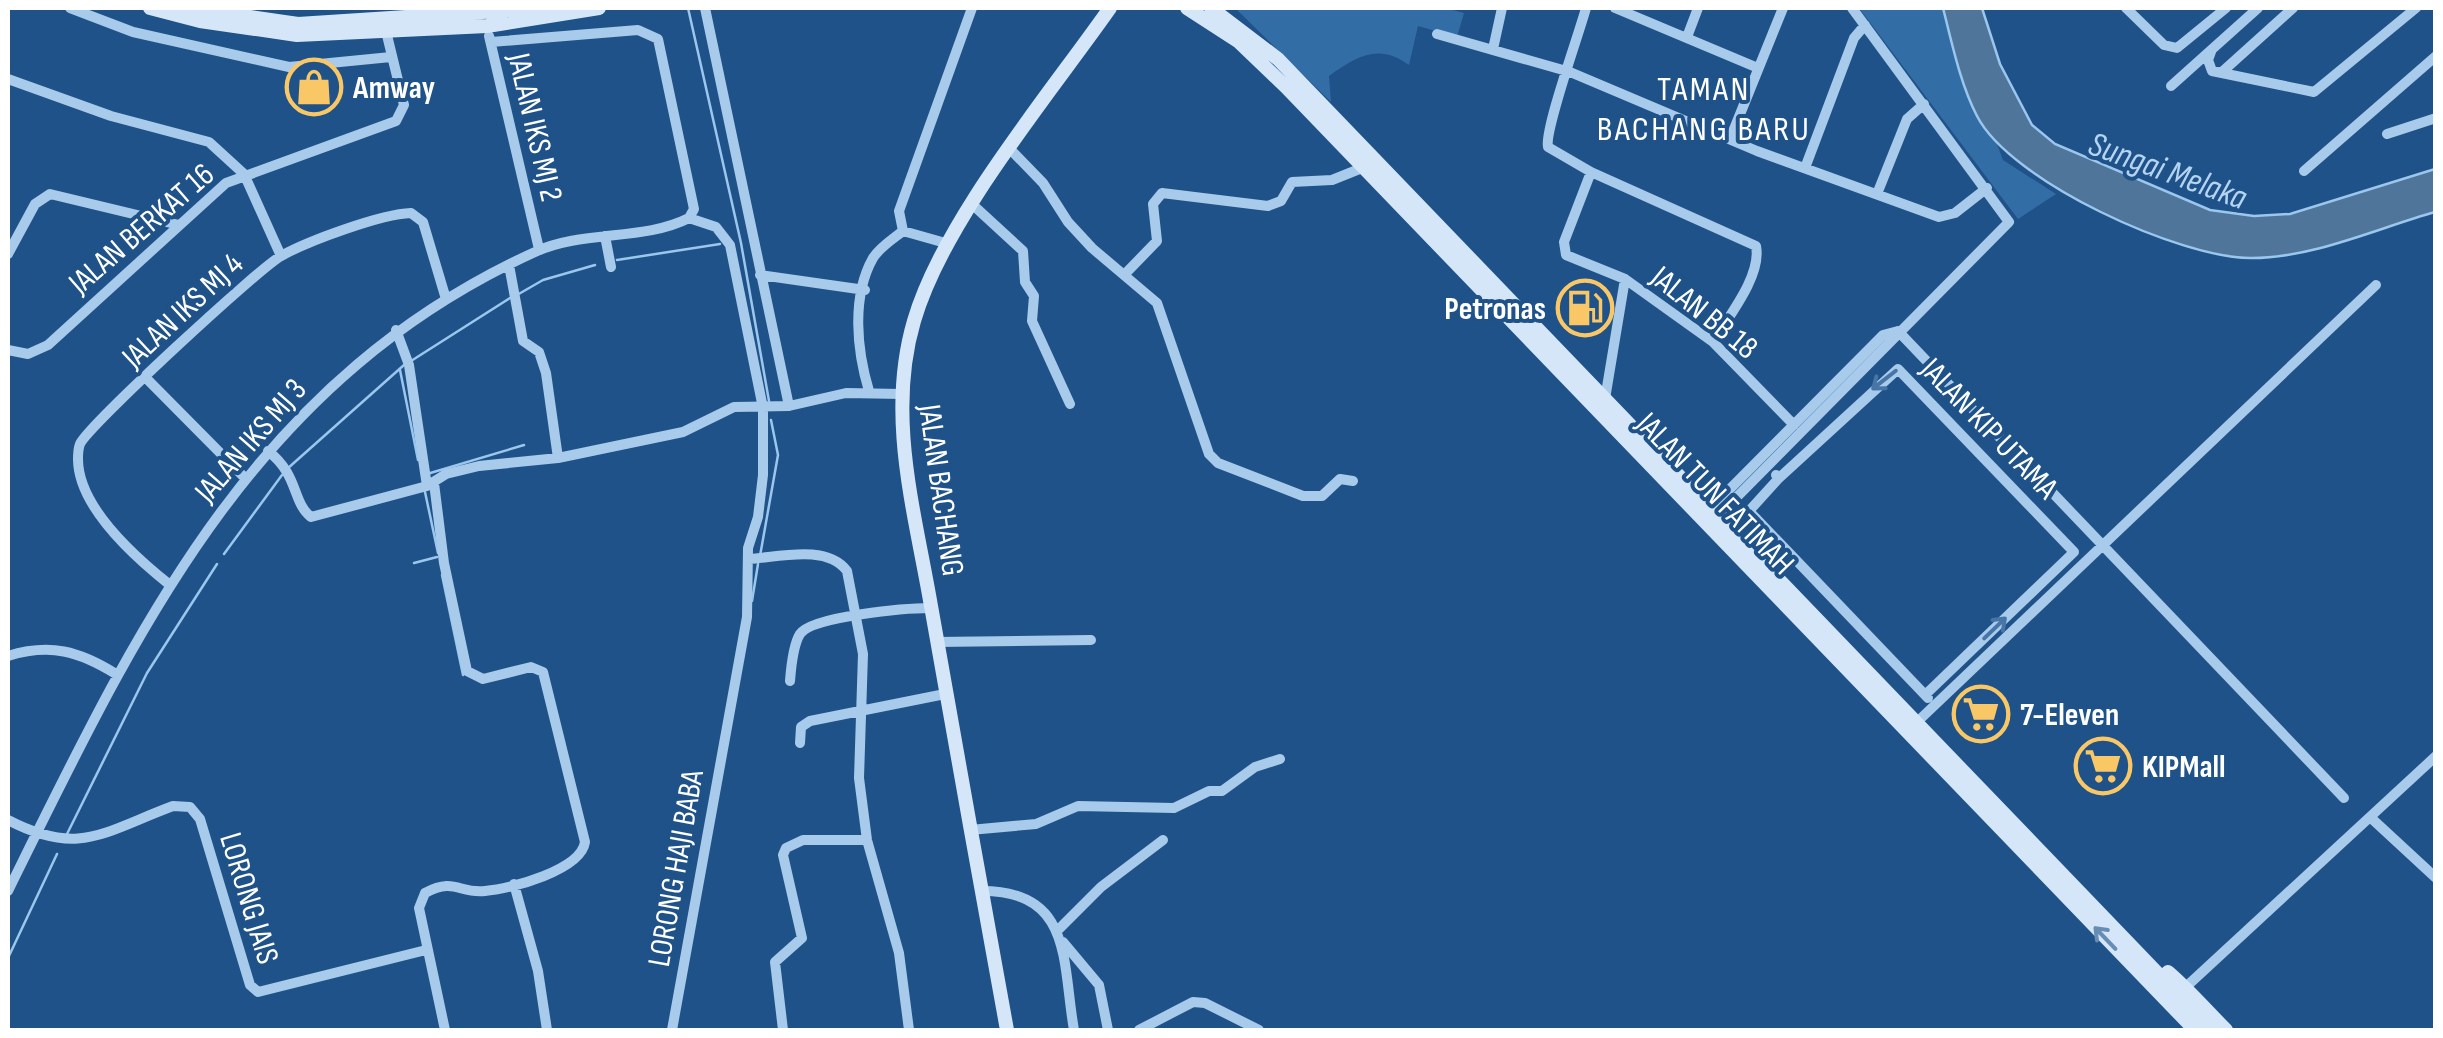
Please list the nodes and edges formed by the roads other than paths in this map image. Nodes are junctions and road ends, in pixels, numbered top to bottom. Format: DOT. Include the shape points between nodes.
graph roads {
  1 [pos="70,8"];
  2 [pos="190,8"];
  3 [pos="543,8"];
  4 [pos="600,8"];
  5 [pos="705,8"];
  6 [pos="972,8"];
  7 [pos="1170,8"];
  8 [pos="1187,8"];
  9 [pos="1502,8"];
  10 [pos="1586,8"];
  11 [pos="1615,8"];
  12 [pos="1698,8"];
  13 [pos="1783,8"];
  14 [pos="1852,8"];
  15 [pos="2126,8"];
  16 [pos="2226,8"];
  17 [pos="2258,8"];
  18 [pos="2293,8"];
  19 [pos="2416,8"];
  20 [pos="159,9"];
  21 [pos="1109,10"];
  22 [pos="1209,13"];
  23 [pos="379,19"];
  24 [pos="485,20"];
  25 [pos="1865,25"];
  26 [pos="1436,34"];
  27 [pos="1687,37"];
  28 [pos="491,42"];
  29 [pos="1492,48"];
  30 [pos="2212,49"];
  31 [pos="2436,56"];
  32 [pos="392,57"];
  33 [pos="1758,68"];
  34 [pos="1570,72"];
  35 [pos="2222,72"];
  36 [pos="8,79"];
  37 [pos="2171,86"];
  38 [pos="1924,104"];
  39 [pos="2436,118"];
  40 [pos="2387,134"];
  41 [pos="1730,139"];
  42 [pos="1010,149"];
  43 [pos="1362,168"];
  44 [pos="1806,168"];
  45 [pos="1591,172"];
  46 [pos="2304,172"];
  47 [pos="244,174"];
  48 [pos="1987,188"];
  49 [pos="1877,194"];
  50 [pos="973,205"];
  51 [pos="692,213"];
  52 [pos="178,225"];
  53 [pos="903,230"];
  54 [pos="604,236"];
  55 [pos="949,244"];
  56 [pos="539,250"];
  57 [pos="8,254"];
  58 [pos="281,256"];
  59 [pos="509,265"];
  60 [pos="611,267"];
  61 [pos="1125,274"];
  62 [pos="760,275"];
  63 [pos="1625,280"];
  64 [pos="2376,285"];
  65 [pos="865,290"];
  66 [pos="446,298"];
  67 [pos="396,330"];
  68 [pos="1898,332"];
  69 [pos="1713,342"];
  70 [pos="8,350"];
  71 [pos="146,378"];
  72 [pos="869,391"];
  73 [pos="901,394"];
  74 [pos="1605,398"];
  75 [pos="1070,404"];
  76 [pos="789,406"];
  77 [pos="763,408"];
  78 [pos="1794,424"];
  79 [pos="268,452"];
  80 [pos="558,458"];
  81 [pos="1768,466"];
  82 [pos="1780,478"];
  83 [pos="246,480"];
  84 [pos="1353,480"];
  85 [pos="430,485"];
  86 [pos="1709,518"];
  87 [pos="2102,545"];
  88 [pos="756,559"];
  89 [pos="170,585"];
  90 [pos="931,608"];
  91 [pos="857,617"];
  92 [pos="1091,640"];
  93 [pos="936,642"];
  94 [pos="8,656"];
  95 [pos="116,674"];
  96 [pos="790,681"];
  97 [pos="945,694"];
  98 [pos="1925,695"];
  99 [pos="1934,705"];
  100 [pos="860,708"];
  101 [pos="1916,723"];
  102 [pos="800,743"];
  103 [pos="2436,756"];
  104 [pos="1280,759"];
  105 [pos="2344,798"];
  106 [pos="2370,816"];
  107 [pos="8,820"];
  108 [pos="970,830"];
  109 [pos="36,834"];
  110 [pos="867,840"];
  111 [pos="1164,840"];
  112 [pos="2436,878"];
  113 [pos="514,884"];
  114 [pos="8,891"];
  115 [pos="982,891"];
  116 [pos="1059,929"];
  117 [pos="1062,942"];
  118 [pos="426,950"];
  119 [pos="2154,967"];
  120 [pos="2188,986"];
  121 [pos="2173,1008"];
  122 [pos="445,1030"];
  123 [pos="547,1030"];
  124 [pos="672,1030"];
  125 [pos="784,1030"];
  126 [pos="908,1030"];
  127 [pos="1007,1030"];
  128 [pos="1074,1030"];
  129 [pos="1108,1030"];
  130 [pos="1139,1030"];
  131 [pos="1259,1030"];
  132 [pos="2186,1030"];
  133 [pos="2195,1030"];
  134 [pos="2212,1030"];
  135 [pos="2226,1030"];
  1 -- 32 [label="street" via="133,32 289,67"];
  2 -- 23 [label="main road" via="283,23"];
  3 -- 24 [label="main road"];
  4 -- 24 [label="main road"];
  5 -- 62 [label="street"];
  6 -- 53 [label="street" via="900,200"];
  7 -- 22 [label="main road"];
  8 -- 22 [label="main road, JALAN TUN FATIMAH"];
  9 -- 29 [label="street"];
  10 -- 34 [label="street"];
  11 -- 27 [label="street"];
  12 -- 27 [label="street"];
  13 -- 33 [label="street"];
  14 -- 25 [label="street"];
  15 -- 16 [label="street" via="2164,45 2177,48"];
  17 -- 30 [label="street"];
  18 -- 35 [label="street"];
  19 -- 35 [label="street" via="2320,91"];
  20 -- 23 [label="main road" via="263,33"];
  21 -- 42 [label="main road, JALAN BACHANG"];
  22 -- 43 [label="main road, JALAN TUN FATIMAH"];
  22 -- 74 [label="main road, JALAN TUN FATIMAH" via="1278,60"];
  23 -- 24 [label="main road"];
  23 -- 32 [label="street, JALAN BERKAT 16"];
  24 -- 28 [label="street, JALAN IKS MJ 2"];
  25 -- 38 [label="street"];
  25 -- 44 [label="street" via="1854,38"];
  26 -- 29 [label="street"];
  27 -- 33 [label="street"];
  28 -- 51 [label="street" via="638,30 658,39"];
  28 -- 56 [label="street, JALAN IKS MJ 2"];
  29 -- 34 [label="street"];
  30 -- 35 [label="street" via="2210,66"];
  30 -- 37 [label="street"];
  31 -- 46 [label="street"];
  32 -- 47 [label="street, JALAN BERKAT 16" via="404,105 396,122"];
  33 -- 41 [label="street"];
  34 -- 41 [label="street"];
  34 -- 45 [label="street" via="1546,132 1551,152"];
  36 -- 47 [label="street" via="111,116 201,137"];
  38 -- 48 [label="street"];
  38 -- 49 [label="street" via="1907,119"];
  39 -- 40 [label="street"];
  41 -- 44 [label="street"];
  42 -- 50 [label="main road, JALAN BACHANG"];
  42 -- 61 [label="street" via="1080,235"];
  43 -- 61 [label="street" via="1324,182 1292,182 1268,206 1162,193 1152,204 1157,241"];
  43 -- 86 [label="main road, JALAN TUN FATIMAH"];
  44 -- 49 [label="street"];
  45 -- 63 [label="street, JALAN BB 18" via="1564,242 1572,259"];
  45 -- 69 [label="street" via="1756,246 1745,288"];
  47 -- 52 [label="street, JALAN BERKAT 16"];
  47 -- 58 [label="street"];
  48 -- 49 [label="street" via="1947,216"];
  48 -- 68 [label="street" via="2007,214 2006,227"];
  50 -- 55 [label="main road, JALAN BACHANG"];
  50 -- 75 [label="street" via="1023,251 1025,282 1034,296 1032,321"];
  51 -- 54 [label="street, JALAN IKS MJ 3"];
  51 -- 77 [label="street" via="730,244"];
  52 -- 57 [label="street" via="50,194 36,204"];
  52 -- 70 [label="street, JALAN BERKAT 16" via="48,345 28,354"];
  53 -- 55 [label="street"];
  53 -- 65 [label="street" via="872,259"];
  54 -- 56 [label="street, JALAN IKS MJ 3"];
  54 -- 60 [label="street"];
  55 -- 73 [label="main road, JALAN BACHANG" via="914,320"];
  56 -- 59 [label="street, JALAN IKS MJ 3"];
  58 -- 66 [label="street, JALAN IKS MJ 4" via="411,213 423,222"];
  58 -- 71 [label="street, JALAN IKS MJ 4"];
  59 -- 66 [label="street, JALAN IKS MJ 3"];
  59 -- 80 [label="street" via="522,342 538,352 546,373"];
  61 -- 84 [label="street" via="1150,292 1162,314 1208,454 1303,496 1322,496 1335,482"];
  62 -- 65 [label="street"];
  62 -- 76 [label="street"];
  63 -- 69 [label="street, JALAN BB 18"];
  63 -- 74 [label="street"];
  64 -- 87 [label="street"];
  65 -- 72 [label="street" via="856,336"];
  66 -- 67 [label="street, JALAN IKS MJ 3"];
  67 -- 79 [label="street, JALAN IKS MJ 3"];
  67 -- 85 [label="street" via="409,365"];
  68 -- 78 [label="street" via="1883,335"];
  68 -- 81 [label="street"];
  68 -- 87 [label="street"];
  69 -- 78 [label="street, JALAN BB 18"];
  71 -- 83 [label="street"];
  71 -- 89 [label="street, JALAN IKS MJ 4" via="80,444 77,462 124,549"];
  72 -- 73 [label="street"];
  72 -- 76 [label="street"];
  73 -- 90 [label="main road, JALAN BACHANG"];
  74 -- 86 [label="main road, JALAN TUN FATIMAH"];
  76 -- 77 [label="street"];
  77 -- 80 [label="street" via="734,407 696,428"];
  77 -- 88 [label="street, LORONG HAJI BABA"];
  78 -- 86 [label="street"];
  79 -- 83 [label="street, JALAN IKS MJ 3"];
  79 -- 85 [label="street" via="284,463 311,517"];
  80 -- 85 [label="street" via="479,466"];
  81 -- 82 [label="street"];
  81 -- 86 [label="street"];
  82 -- 98 [label="street, JALAN KIP UTAMA" via="1749,511"];
  98 -- 82 [label="street, JALAN KIP UTAMA, one-way" via="2074,552 1898,369"];
  83 -- 89 [label="street, JALAN IKS MJ 3"];
  85 -- 113 [label="street" via="468,671 482,679 531,668 543,672 582,823 585,842 578,858"];
  86 -- 101 [label="main road, JALAN TUN FATIMAH"];
  121 -- 86 [label="main road, JALAN TUN FATIMAH, one-way"];
  87 -- 99 [label="street"];
  87 -- 105 [label="street"];
  88 -- 91 [label="street" via="819,556 840,562"];
  88 -- 124 [label="street, LORONG HAJI BABA"];
  89 -- 95 [label="street, JALAN IKS MJ 3"];
  90 -- 91 [label="street"];
  90 -- 93 [label="main road, JALAN BACHANG"];
  91 -- 96 [label="street" via="802,631"];
  91 -- 100 [label="street"];
  92 -- 93 [label="street"];
  93 -- 97 [label="main road, JALAN BACHANG"];
  94 -- 95 [label="street" via="38,649 74,652"];
  95 -- 109 [label="street, JALAN IKS MJ 3"];
  97 -- 100 [label="street"];
  97 -- 108 [label="main road, JALAN BACHANG"];
  98 -- 99 [label="street, JALAN KIP UTAMA"];
  99 -- 101 [label="street"];
  100 -- 102 [label="street" via="805,723"];
  100 -- 110 [label="street"];
  101 -- 119 [label="main road, JALAN TUN FATIMAH"];
  103 -- 106 [label="street"];
  104 -- 108 [label="street" via="1174,808 1078,806 1036,824"];
  106 -- 112 [label="street"];
  106 -- 120 [label="street"];
  107 -- 109 [label="street"];
  108 -- 115 [label="main road, JALAN BACHANG"];
  109 -- 114 [label="street, JALAN IKS MJ 3"];
  109 -- 118 [label="street, LORONG JAIS" via="73,842 173,806 190,807 200,820 250,986 258,992"];
  110 -- 125 [label="street" via="803,840 783,854 802,933 798,946 775,962"];
  110 -- 126 [label="street" via="899,953"];
  111 -- 116 [label="street"];
  113 -- 118 [label="street" via="485,892 445,885 426,894 419,908"];
  113 -- 123 [label="street"];
  115 -- 116 [label="street" via="1024,896"];
  115 -- 127 [label="main road, JALAN BACHANG"];
  116 -- 117 [label="street"];
  117 -- 128 [label="street"];
  117 -- 129 [label="street" via="1099,985"];
  118 -- 122 [label="street"];
  119 -- 120 [label="main road"];
  119 -- 134 [label="main road, JALAN TUN FATIMAH"];
  120 -- 135 [label="main road"];
  121 -- 132 [label="main road"];
  121 -- 133 [label="main road, JALAN TUN FATIMAH"];
  130 -- 131 [label="street" via="1193,1002"];
}
